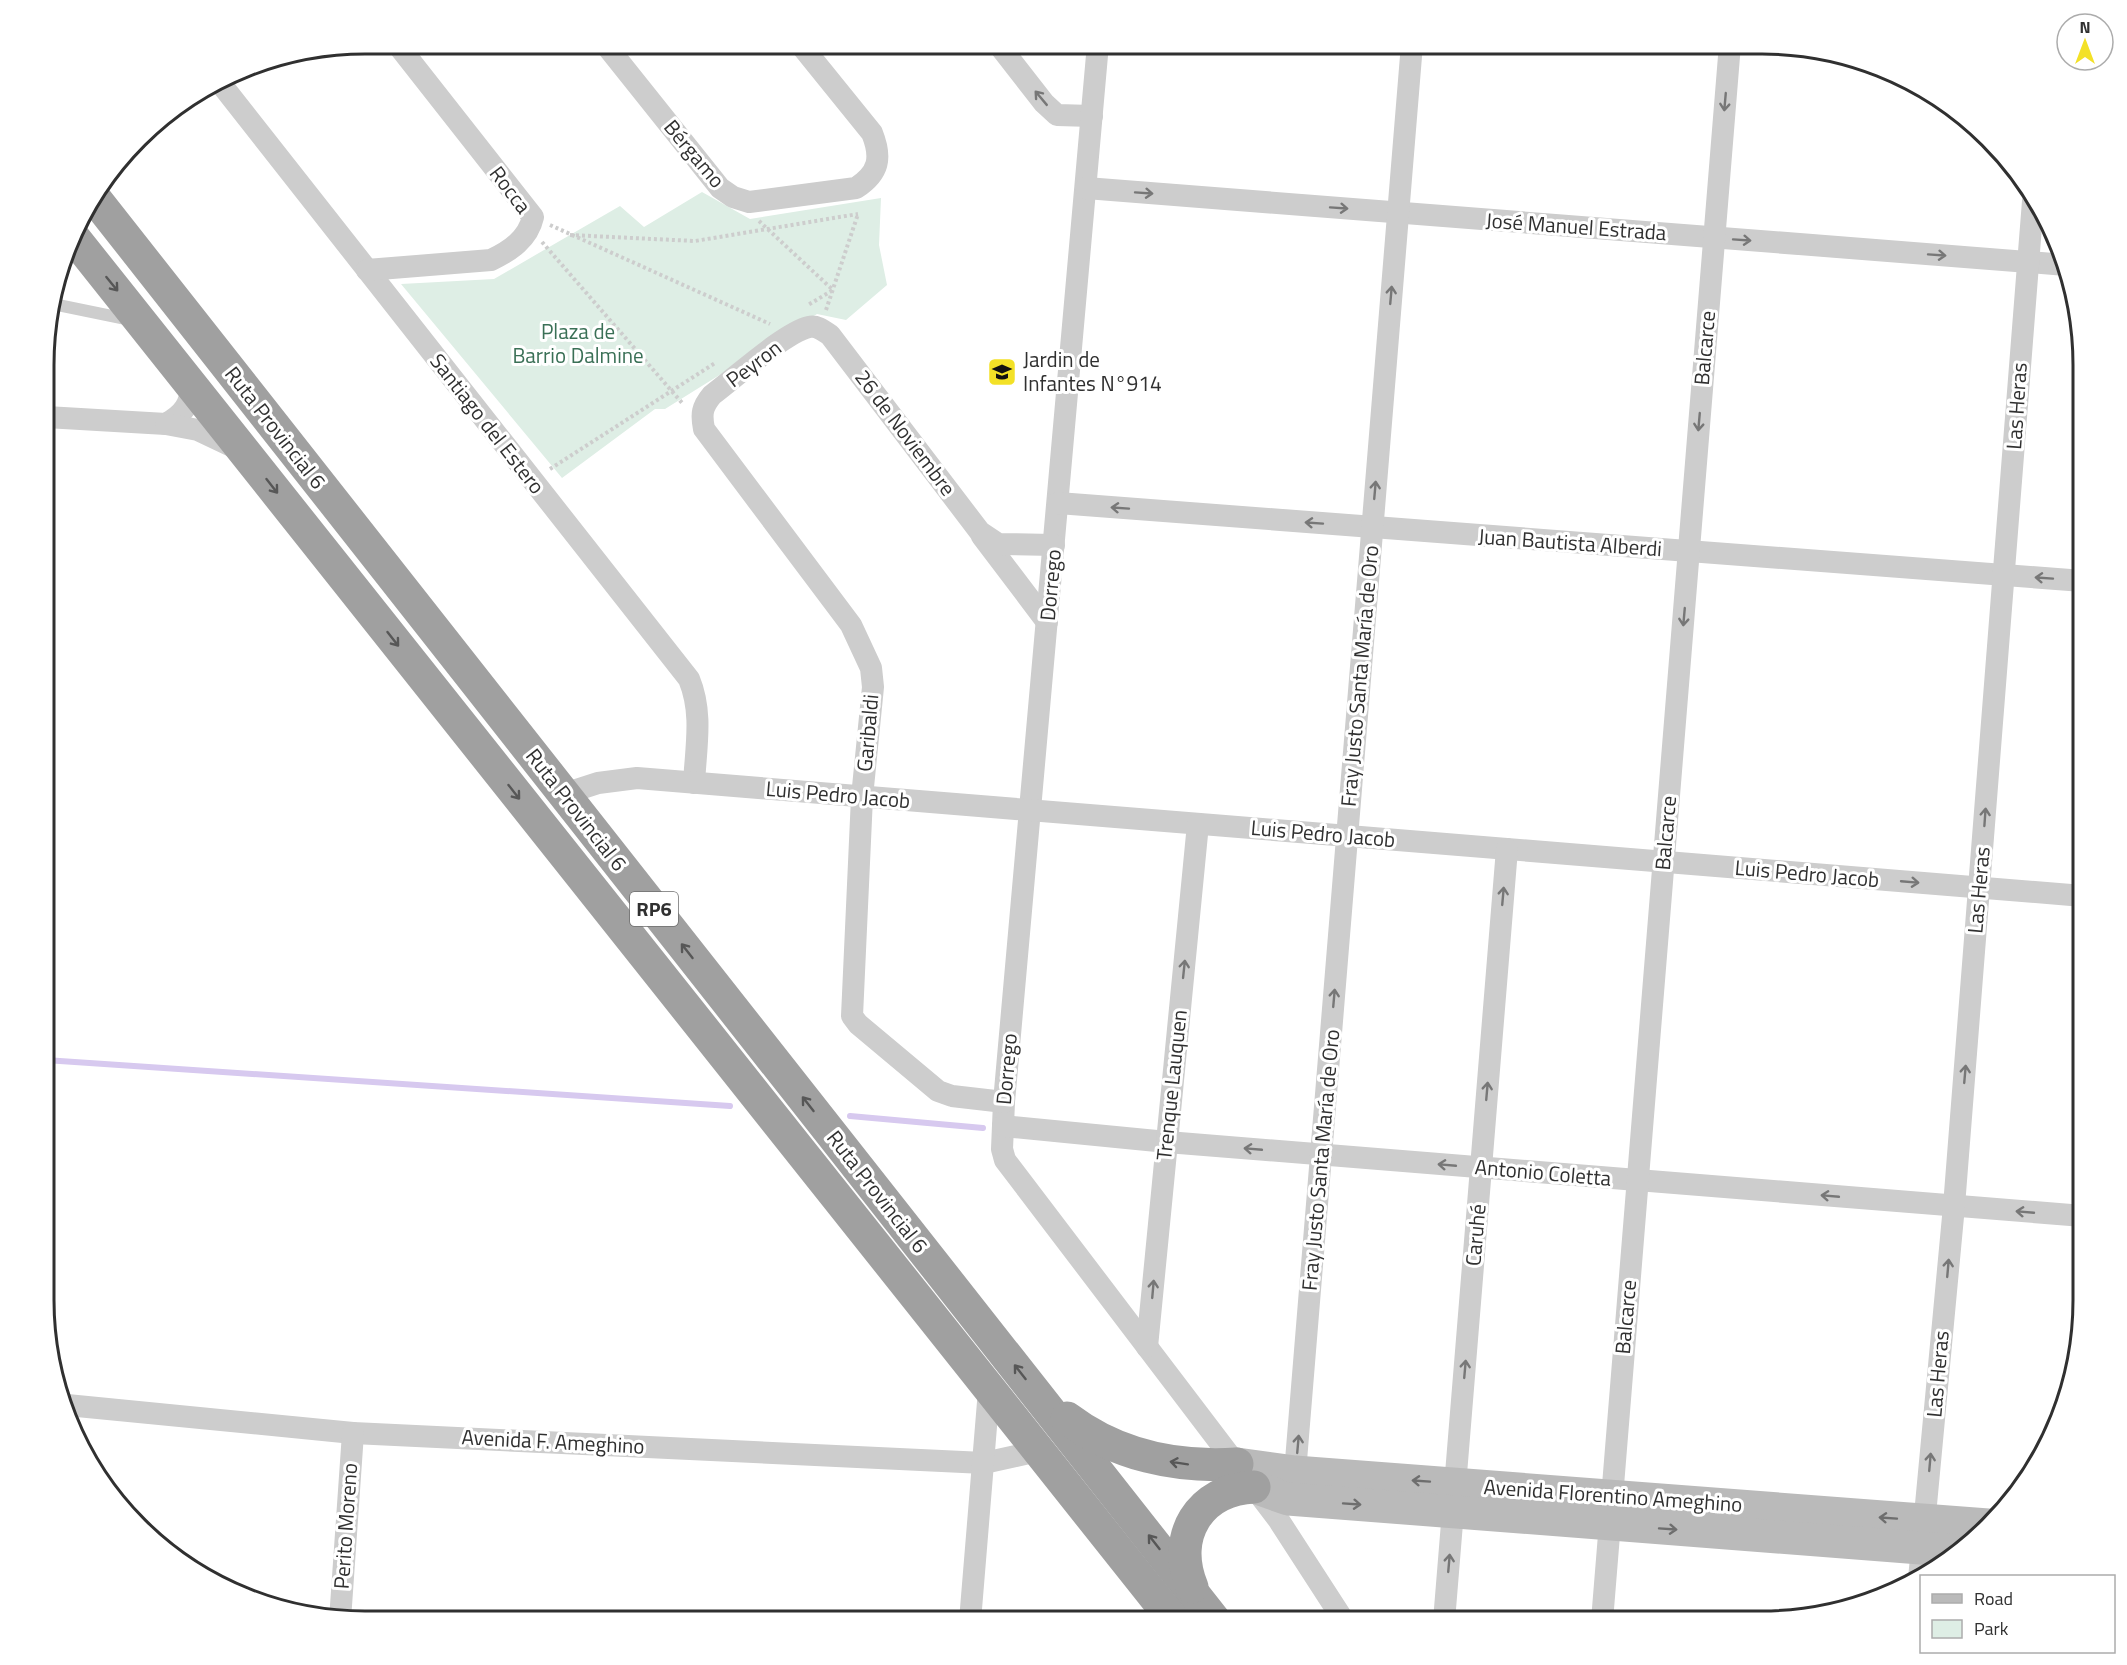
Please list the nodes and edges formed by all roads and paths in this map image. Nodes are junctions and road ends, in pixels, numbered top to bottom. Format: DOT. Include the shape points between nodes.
graph roads {
  1 [pos="404,54"];
  2 [pos="613,54"];
  3 [pos="808,54"];
  4 [pos="1006,54"];
  5 [pos="1097,54"];
  6 [pos="1411,54"];
  7 [pos="1729,54"];
  8 [pos="224,88"];
  9 [pos="1092,116"];
  10 [pos="869,179"];
  11 [pos="1086,188"];
  12 [pos="734,197"];
  13 [pos="99,204"];
  14 [pos="2032,212"];
  15 [pos="1398,213"];
  16 [pos="858,214"];
  17 [pos="531,223"];
  18 [pos="767,229"];
  19 [pos="570,235"];
  20 [pos="1714,237"];
  21 [pos="79,244"];
  22 [pos="2029,262"];
  23 [pos="2056,264"];
  24 [pos="367,270"];
  25 [pos="833,290"];
  26 [pos="60,305"];
  27 [pos="142,322"];
  28 [pos="765,332"];
  29 [pos="825,332"];
  30 [pos="719,361"];
  31 [pos="192,384"];
  32 [pos="673,390"];
  33 [pos="54,417"];
  34 [pos="166,424"];
  35 [pos="704,429"];
  36 [pos="244,452"];
  37 [pos="531,481"];
  38 [pos="1058,503"];
  39 [pos="1372,528"];
  40 [pos="980,532"];
  41 [pos="1054,545"];
  42 [pos="1689,551"];
  43 [pos="2004,575"];
  44 [pos="2073,580"];
  45 [pos="1047,622"];
  46 [pos="694,783"];
  47 [pos="564,794"];
  48 [pos="862,797"];
  49 [pos="1032,811"];
  50 [pos="1198,824"];
  51 [pos="1347,837"];
  52 [pos="1507,849"];
  53 [pos="1664,862"];
  54 [pos="1979,888"];
  55 [pos="2073,895"];
  56 [pos="1004,1102"];
  57 [pos="1003,1126"];
  58 [pos="1167,1142"];
  59 [pos="1321,1155"];
  60 [pos="1481,1168"];
  61 [pos="1638,1180"];
  62 [pos="1954,1206"];
  63 [pos="2073,1215"];
  64 [pos="1147,1347"];
  65 [pos="989,1390"];
  66 [pos="1040,1397"];
  67 [pos="73,1406"];
  68 [pos="353,1432"];
  69 [pos="1038,1451"];
  70 [pos="984,1463"];
  71 [pos="1246,1476"];
  72 [pos="1287,1497"];
  73 [pos="1454,1498"];
  74 [pos="1610,1510"];
  75 [pos="1968,1533"];
  76 [pos="1922,1549"];
  77 [pos="1947,1550"];
  78 [pos="1194,1591"];
  79 [pos="341,1610"];
  80 [pos="971,1611"];
  81 [pos="1166,1611"];
  82 [pos="1208,1611"];
  83 [pos="1339,1611"];
  84 [pos="1445,1611"];
  85 [pos="1603,1611"];
  1 -- 17 [label="street, Rocca"];
  2 -- 12 [label="street, Bérgamo" via="713,181"];
  3 -- 10 [label="street" via="872,133 879,150"];
  9 -- 4 [label="street, one-way" via="1057,115"];
  5 -- 9 [label="street, Dorrego"];
  6 -- 15 [label="street, Fray Justo Santa María de Oro"];
  7 -- 20 [label="street, Balcarce, one-way"];
  8 -- 24 [label="street, Santiago del Estero"];
  9 -- 11 [label="street, Dorrego"];
  10 -- 12 [label="street, Bérgamo" via="856,188 749,202"];
  10 -- 16 [label="path"];
  11 -- 15 [label="street, José Manuel Estrada, one-way"];
  11 -- 38 [label="street, Dorrego"];
  12 -- 18 [label="path"];
  13 -- 47 [label="highway, Ruta Provincial 6 / RP6"];
  14 -- 22 [label="street, Las Heras"];
  15 -- 20 [label="street, José Manuel Estrada"];
  39 -- 15 [label="street, Fray Justo Santa María de Oro, one-way"];
  16 -- 18 [label="path"];
  16 -- 25 [label="path"];
  17 -- 19 [label="path"];
  17 -- 24 [label="street, Rocca" via="510,252 491,260"];
  17 -- 32 [label="path"];
  18 -- 19 [label="path" via="695,241"];
  18 -- 25 [label="path"];
  19 -- 28 [label="path" via="774,326"];
  20 -- 22 [label="street, José Manuel Estrada, one-way"];
  20 -- 42 [label="street, Balcarce, one-way"];
  21 -- 27 [label="highway, Ruta Provincial 6 / RP6, one-way"];
  22 -- 23 [label="street, José Manuel Estrada"];
  22 -- 43 [label="street, Las Heras"];
  24 -- 37 [label="street, Santiago del Estero"];
  25 -- 29 [label="path"];
  26 -- 27 [label="lane"];
  27 -- 31 [label="highway, Ruta Provincial 6 / RP6"];
  29 -- 35 [label="street, Peyron" via="810,326 792,335 712,395 701,414"];
  29 -- 40 [label="street, 26 de Noviembre"];
  30 -- 32 [label="path"];
  31 -- 34 [label="street" via="189,405 182,415"];
  31 -- 36 [label="highway, Ruta Provincial 6 / RP6"];
  32 -- 35 [label="path"];
  32 -- 37 [label="path"];
  33 -- 34 [label="street"];
  34 -- 36 [label="street" via="198,430"];
  35 -- 48 [label="street, Garibaldi" via="851,625 863,649 873,687"];
  36 -- 65 [label="highway, Ruta Provincial 6 / RP6, one-way"];
  37 -- 46 [label="street, Santiago del Estero" via="688,678 698,712"];
  39 -- 38 [label="street, Juan Bautista Alberdi, one-way"];
  38 -- 41 [label="street, Dorrego"];
  39 -- 42 [label="street, Juan Bautista Alberdi"];
  39 -- 51 [label="street, Fray Justo Santa María de Oro"];
  40 -- 41 [label="street, 26 de Noviembre" via="998,544"];
  40 -- 45 [label="street, 26 de Noviembre"];
  41 -- 45 [label="street, Dorrego"];
  42 -- 43 [label="street, Juan Bautista Alberdi"];
  42 -- 53 [label="street, Balcarce, one-way"];
  44 -- 43 [label="street, Juan Bautista Alberdi, one-way"];
  54 -- 43 [label="street, Las Heras, one-way"];
  45 -- 49 [label="street, Dorrego"];
  46 -- 47 [label="street, Luis Pedro Jacob" via="637,778 598,783"];
  46 -- 48 [label="street, Luis Pedro Jacob"];
  66 -- 47 [label="highway, Ruta Provincial 6 / RP6, one-way"];
  48 -- 49 [label="street, Luis Pedro Jacob"];
  48 -- 56 [label="street, Garibaldi" via="852,1016 938,1091"];
  49 -- 50 [label="street, Luis Pedro Jacob"];
  49 -- 56 [label="street, Dorrego"];
  50 -- 51 [label="street, Luis Pedro Jacob"];
  58 -- 50 [label="street, Trenque Lauquen, one-way"];
  51 -- 52 [label="street, Luis Pedro Jacob"];
  59 -- 51 [label="street, Fray Justo Santa María de Oro, one-way"];
  52 -- 53 [label="street, Luis Pedro Jacob"];
  60 -- 52 [label="street, Caruhé, one-way"];
  53 -- 54 [label="street, Luis Pedro Jacob, one-way"];
  53 -- 61 [label="street, Balcarce"];
  54 -- 55 [label="street, Luis Pedro Jacob"];
  62 -- 54 [label="street, Las Heras, one-way"];
  56 -- 57 [label="street, Dorrego"];
  57 -- 58 [label="street, Antonio Coletta"];
  57 -- 64 [label="street" via="1005,1160"];
  59 -- 58 [label="street, Antonio Coletta, one-way"];
  64 -- 58 [label="street, Trenque Lauquen, one-way"];
  60 -- 59 [label="street, Antonio Coletta, one-way"];
  72 -- 59 [label="street, Fray Justo Santa María de Oro, one-way"];
  60 -- 61 [label="street, Antonio Coletta"];
  73 -- 60 [label="street, Caruhé, one-way"];
  62 -- 61 [label="street, Antonio Coletta, one-way"];
  61 -- 74 [label="street, Balcarce"];
  63 -- 62 [label="street, Antonio Coletta, one-way"];
  76 -- 62 [label="street, Las Heras, one-way"];
  64 -- 71 [label="street"];
  65 -- 69 [label="highway, Ruta Provincial 6 / RP6"];
  65 -- 70 [label="street"];
  71 -- 66 [label="highway, one-way" via="1118,1447 1097,1438"];
  78 -- 66 [label="highway, Ruta Provincial 6 / RP6, one-way"];
  67 -- 68 [label="street, Avenida F. Ameghino"];
  68 -- 70 [label="street, Avenida F. Ameghino"];
  68 -- 79 [label="street, Perito Moreno"];
  69 -- 70 [label="street, Avenida F. Ameghino"];
  69 -- 81 [label="highway, Ruta Provincial 6 / RP6"];
  70 -- 80 [label="street"];
  71 -- 72 [label="main road, Avenida Florentino Ameghino"];
  71 -- 72 [label="street"];
  71 -- 78 [label="highway" via="1236,1488 1219,1494 1204,1506 1185,1536 1186,1572"];
  72 -- 73 [label="main road, Avenida Florentino Ameghino"];
  72 -- 83 [label="street"];
  73 -- 74 [label="main road, Avenida Florentino Ameghino"];
  84 -- 73 [label="street, Caruhé, one-way"];
  74 -- 76 [label="main road, Avenida Florentino Ameghino"];
  74 -- 85 [label="street, Balcarce"];
  75 -- 76 [label="main road, Avenida Florentino Ameghino"];
  76 -- 77 [label="main road, Avenida Florentino Ameghino"];
  78 -- 82 [label="highway, Ruta Provincial 6 / RP6"];
}
